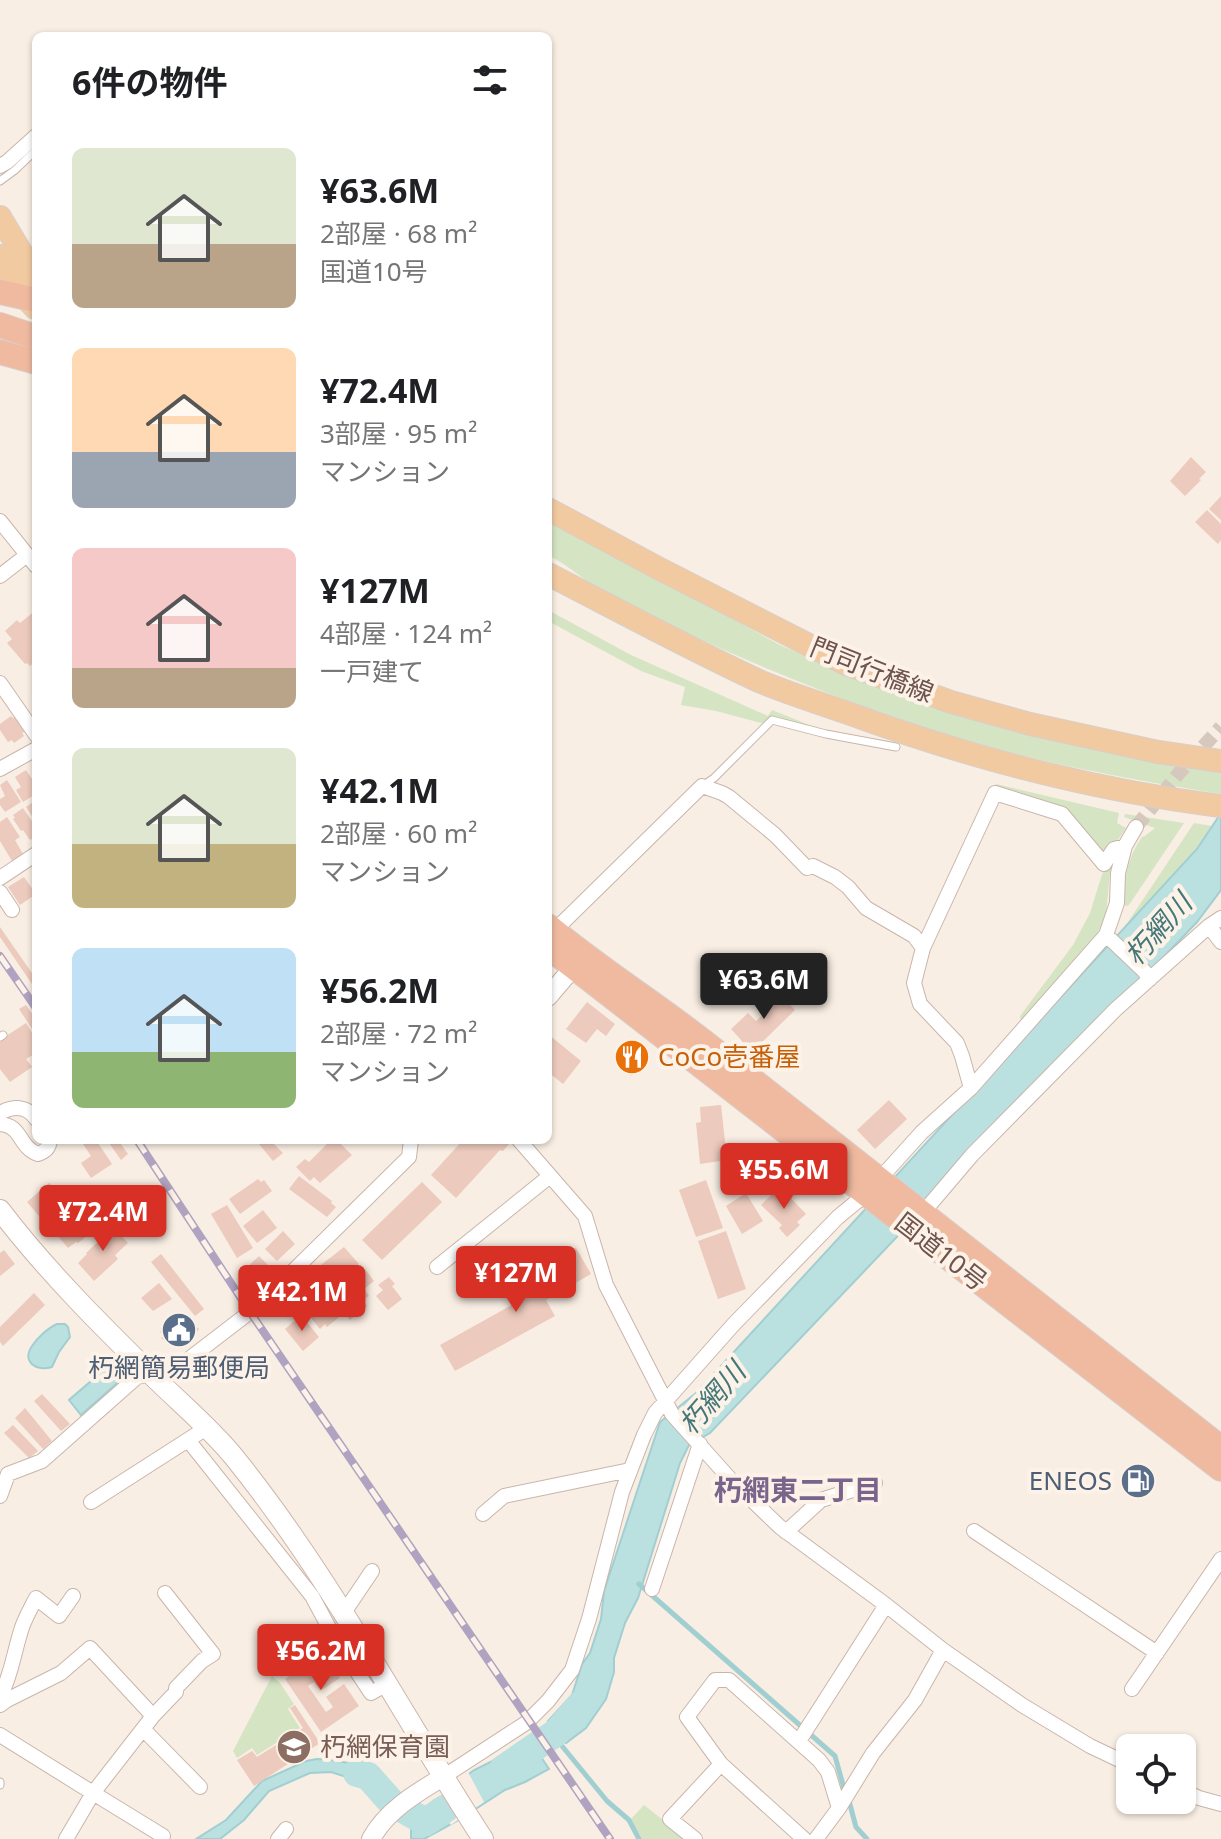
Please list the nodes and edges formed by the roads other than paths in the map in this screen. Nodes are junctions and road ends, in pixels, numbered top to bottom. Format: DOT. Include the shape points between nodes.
graph roads {
  1 [pos="32,140"];
  2 [pos="32,154"];
  3 [pos="0,166"];
  4 [pos="0,181"];
  5 [pos="0,217"];
  6 [pos="0,256"];
  7 [pos="0,292"];
  8 [pos="32,295"];
  9 [pos="32,297"];
  10 [pos="32,300"];
  11 [pos="0,325"];
  12 [pos="32,336"];
  13 [pos="552,511"];
  14 [pos="0,521"];
  15 [pos="32,561"];
  16 [pos="0,576"];
  17 [pos="552,576"];
  18 [pos="0,683"];
  19 [pos="32,729"];
  20 [pos="896,747"];
  21 [pos="32,751"];
  22 [pos="1221,761"];
  23 [pos="0,769"];
  24 [pos="702,786"];
  25 [pos="1221,806"];
  26 [pos="1136,827"];
  27 [pos="1125,846"];
  28 [pos="32,857"];
  29 [pos="0,878"];
  30 [pos="0,892"];
  31 [pos="12,910"];
  32 [pos="1215,922"];
  33 [pos="552,933"];
  34 [pos="552,937"];
  35 [pos="1112,940"];
  36 [pos="1221,942"];
  37 [pos="923,948"];
  38 [pos="578,961"];
  39 [pos="1147,975"];
  40 [pos="552,992"];
  41 [pos="971,1088"];
  42 [pos="0,1113"];
  43 [pos="32,1113"];
  44 [pos="0,1124"];
  45 [pos="50,1144"];
  46 [pos="411,1144"];
  47 [pos="522,1144"];
  48 [pos="550,1176"];
  49 [pos="872,1186"];
  50 [pos="0,1210"];
  51 [pos="916,1221"];
  52 [pos="437,1267"];
  53 [pos="153,1374"];
  54 [pos="669,1407"];
  55 [pos="208,1427"];
  56 [pos="188,1440"];
  57 [pos="700,1443"];
  58 [pos="1221,1448"];
  59 [pos="1221,1469"];
  60 [pos="4,1470"];
  61 [pos="630,1470"];
  62 [pos="875,1483"];
  63 [pos="0,1496"];
  64 [pos="91,1502"];
  65 [pos="483,1514"];
  66 [pos="974,1531"];
  67 [pos="786,1532"];
  68 [pos="1221,1559"];
  69 [pos="372,1571"];
  70 [pos="652,1589"];
  71 [pos="165,1593"];
  72 [pos="73,1596"];
  73 [pos="193,1601"];
  74 [pos="886,1605"];
  75 [pos="180,1611"];
  76 [pos="343,1614"];
  77 [pos="943,1650"];
  78 [pos="1157,1653"];
  79 [pos="387,1684"];
  80 [pos="1132,1689"];
  81 [pos="0,1697"];
  82 [pos="0,1705"];
  83 [pos="153,1716"];
  84 [pos="143,1729"];
  85 [pos="803,1734"];
  86 [pos="0,1735"];
  87 [pos="1116,1758"];
  88 [pos="721,1764"];
  89 [pos="444,1779"];
  90 [pos="200,1787"];
  91 [pos="93,1793"];
  92 [pos="1196,1797"];
  93 [pos="1221,1804"];
  94 [pos="840,1806"];
  95 [pos="163,1836"];
  96 [pos="66,1839"];
  97 [pos="371,1839"];
  98 [pos="483,1839"];
  99 [pos="695,1839"];
  100 [pos="804,1839"];
  101 [pos="816,1839"];
  1 -- 3 [label="street"];
  2 -- 4 [label="lane"];
  5 -- 8 [label="main road"];
  6 -- 9 [label="main road"];
  7 -- 10 [label="highway"];
  11 -- 12 [label="highway"];
  13 -- 22 [label="main road, 門司行橋線" via="846,664 1030,724"];
  14 -- 15 [label="street"];
  15 -- 16 [label="street"];
  17 -- 25 [label="main road, 門司行橋線" via="761,682 907,734 1025,769"];
  18 -- 19 [label="street"];
  20 -- 24 [label="lane" via="772,720"];
  21 -- 23 [label="street"];
  24 -- 33 [label="street"];
  24 -- 37 [label="street" via="729,797 807,868 835,877 866,908 914,936"];
  26 -- 27 [label="street"];
  27 -- 35 [label="street"];
  27 -- 37 [label="street" via="1114,849 1104,864 1062,814 995,793"];
  28 -- 29 [label="street"];
  30 -- 31 [label="street"];
  32 -- 36 [label="street"];
  32 -- 39 [label="street"];
  34 -- 38 [label="highway, 国道10号"];
  35 -- 39 [label="street"];
  35 -- 41 [label="street"];
  37 -- 41 [label="street" via="914,983 920,1004 957,1043"];
  38 -- 40 [label="street"];
  38 -- 49 [label="highway, 国道10号" via="700,1039"];
  39 -- 51 [label="street" via="972,1155"];
  41 -- 49 [label="street"];
  42 -- 43 [label="street" via="18,1107"];
  44 -- 45 [label="street" via="13,1127 38,1154"];
  46 -- 53 [label="street" via="409,1157 250,1312 180,1368 168,1375"];
  47 -- 48 [label="street"];
  48 -- 52 [label="street"];
  48 -- 54 [label="street" via="585,1216 606,1285"];
  49 -- 51 [label="highway, 国道10号"];
  49 -- 54 [label="street" via="733,1325"];
  50 -- 53 [label="main road" via="82,1305"];
  51 -- 58 [label="highway, 国道10号"];
  51 -- 59 [label="highway, 国道10号"];
  53 -- 55 [label="main road"];
  53 -- 60 [label="street" via="137,1377 42,1461"];
  54 -- 57 [label="street"];
  54 -- 61 [label="street" via="655,1413"];
  55 -- 56 [label="street"];
  55 -- 76 [label="main road" via="271,1504"];
  56 -- 64 [label="street"];
  56 -- 79 [label="street" via="312,1596 371,1693"];
  57 -- 67 [label="street"];
  57 -- 70 [label="street"];
  60 -- 63 [label="street"];
  61 -- 65 [label="street" via="504,1496"];
  61 -- 89 [label="street" via="572,1670 526,1723"];
  62 -- 67 [label="street" via="821,1500"];
  66 -- 78 [label="street"];
  67 -- 74 [label="street"];
  68 -- 78 [label="street"];
  69 -- 76 [label="street"];
  71 -- 75 [label="street"];
  72 -- 81 [label="street" via="59,1616 34,1594"];
  73 -- 75 [label="street"];
  74 -- 77 [label="street"];
  74 -- 85 [label="street"];
  75 -- 83 [label="street" via="213,1654"];
  76 -- 79 [label="main road"];
  77 -- 87 [label="street" via="1036,1713"];
  77 -- 94 [label="street" via="915,1700"];
  78 -- 80 [label="street"];
  79 -- 89 [label="main road"];
  82 -- 83 [label="street" via="61,1673 90,1648"];
  83 -- 84 [label="street"];
  84 -- 90 [label="street"];
  84 -- 91 [label="street"];
  85 -- 88 [label="street" via="729,1680 715,1680 687,1717"];
  85 -- 94 [label="street" via="828,1772"];
  86 -- 91 [label="street"];
  88 -- 99 [label="street" via="670,1819"];
  88 -- 100 [label="street"];
  89 -- 97 [label="street" via="398,1807"];
  89 -- 98 [label="main road"];
  91 -- 95 [label="street"];
  91 -- 96 [label="street"];
  92 -- 93 [label="street"];
  94 -- 101 [label="street"];
}
